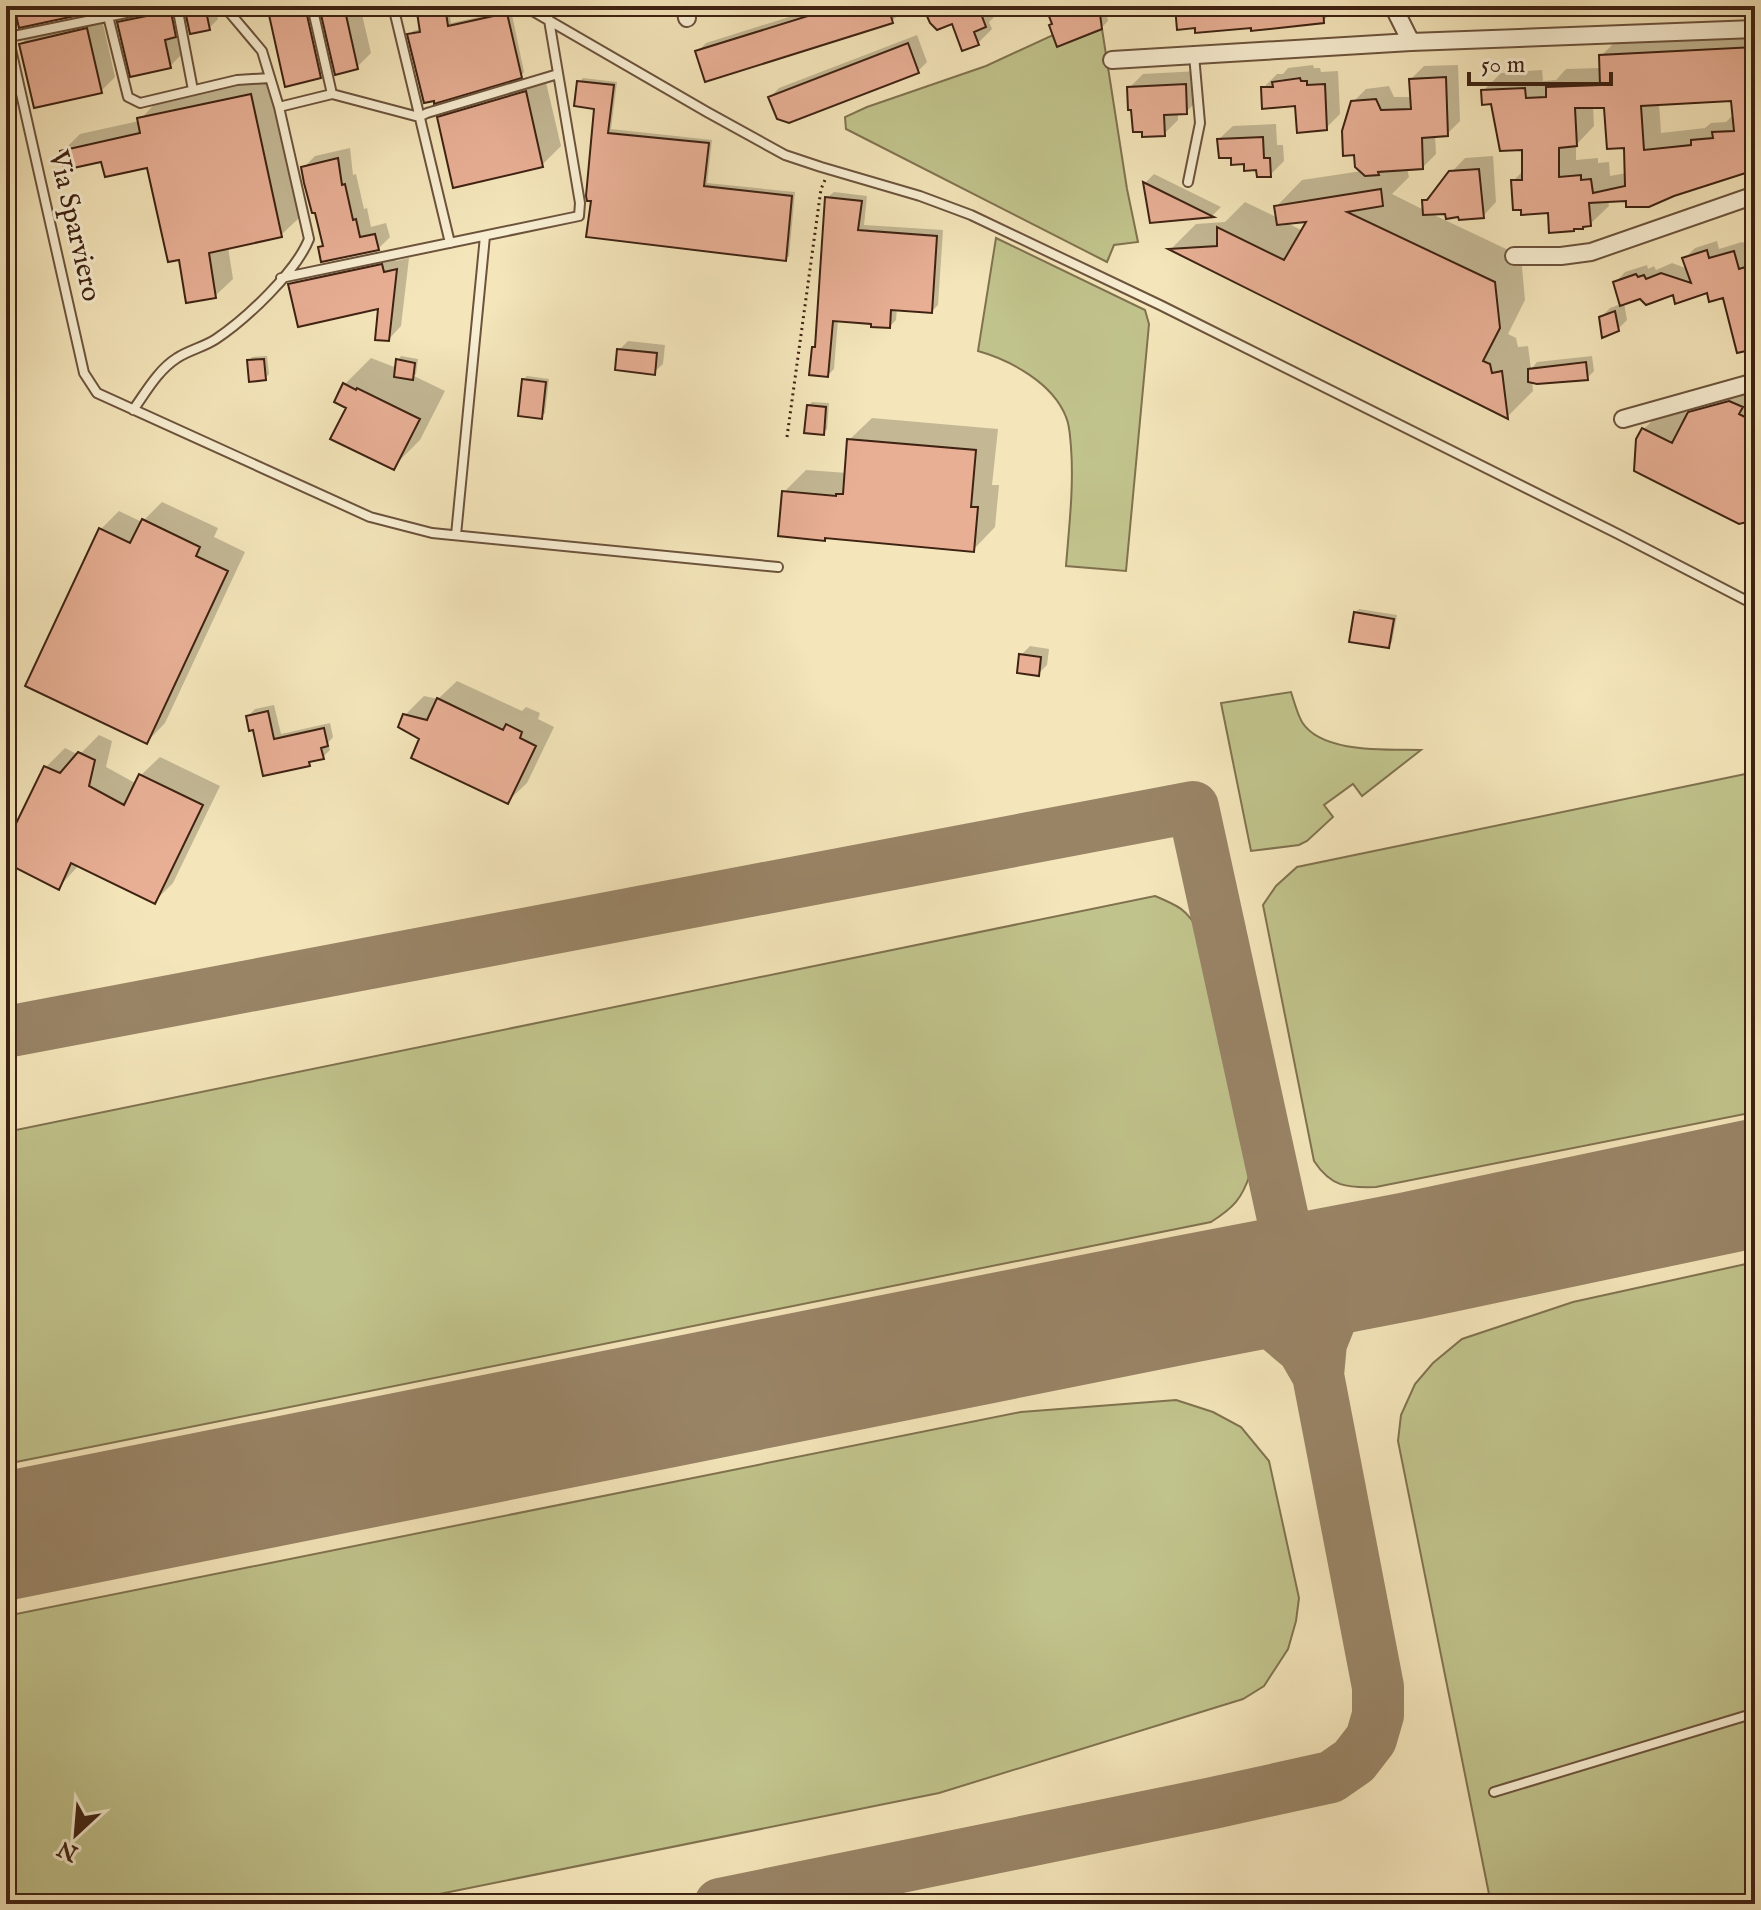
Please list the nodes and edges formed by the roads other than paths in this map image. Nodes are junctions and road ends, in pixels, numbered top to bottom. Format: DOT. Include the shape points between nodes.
graph roads {
  1 [pos="160,6"];
  2 [pos="177,6"];
  3 [pos="224,6"];
  4 [pos="312,6"];
  5 [pos="393,6"];
  6 [pos="524,6"];
  7 [pos="1393,6"];
  8 [pos="108,16"];
  9 [pos="549,20"];
  10 [pos="6,27"];
  11 [pos="1755,29"];
  12 [pos="9,37"];
  13 [pos="1411,42"];
  14 [pos="1194,55"];
  15 [pos="1112,60"];
  16 [pos="558,74"];
  17 [pos="270,78"];
  18 [pos="193,90"];
  19 [pos="332,94"];
  20 [pos="279,107"];
  21 [pos="419,117"];
  22 [pos="1188,182"];
  23 [pos="1755,195"];
  24 [pos="485,236"];
  25 [pos="450,243"];
  26 [pos="1514,256"];
  27 [pos="281,278"];
  28 [pos="1755,382"];
  29 [pos="133,410"];
  30 [pos="1623,419"];
  31 [pos="456,535"];
  32 [pos="778,567"];
  33 [pos="1755,605"];
  34 [pos="1755,1713"];
  35 [pos="1494,1792"];
  1 -- 8 [label="lane"];
  2 -- 18 [label="lane"];
  3 -- 17 [label="lane" via="262,51"];
  4 -- 19 [label="lane"];
  5 -- 21 [label="lane"];
  6 -- 9 [label="lane"];
  7 -- 13 [label="street"];
  8 -- 12 [label="lane"];
  8 -- 18 [label="lane" via="128,97 140,103"];
  9 -- 16 [label="lane"];
  9 -- 33 [label="lane" via="785,155 971,215"];
  10 -- 12 [label="lane, Via Sparviero"];
  11 -- 13 [label="street"];
  12 -- 29 [label="lane, Via Sparviero" via="84,373 97,393"];
  13 -- 14 [label="street"];
  14 -- 15 [label="street"];
  14 -- 22 [label="lane" via="1200,123"];
  16 -- 21 [label="lane"];
  16 -- 24 [label="lane" via="579,216"];
  17 -- 18 [label="lane"];
  17 -- 20 [label="lane"];
  19 -- 20 [label="lane"];
  19 -- 21 [label="lane"];
  20 -- 27 [label="lane" via="309,239"];
  21 -- 25 [label="lane"];
  23 -- 26 [label="street" via="1591,252"];
  24 -- 25 [label="lane"];
  24 -- 31 [label="lane"];
  25 -- 27 [label="lane"];
  27 -- 29 [label="lane" via="215,340 177,357 160,372"];
  28 -- 30 [label="street"];
  29 -- 31 [label="lane, Via Sparviero" via="370,517"];
  31 -- 32 [label="lane, Via Sparviero"];
  34 -- 35 [label="lane"];
}
